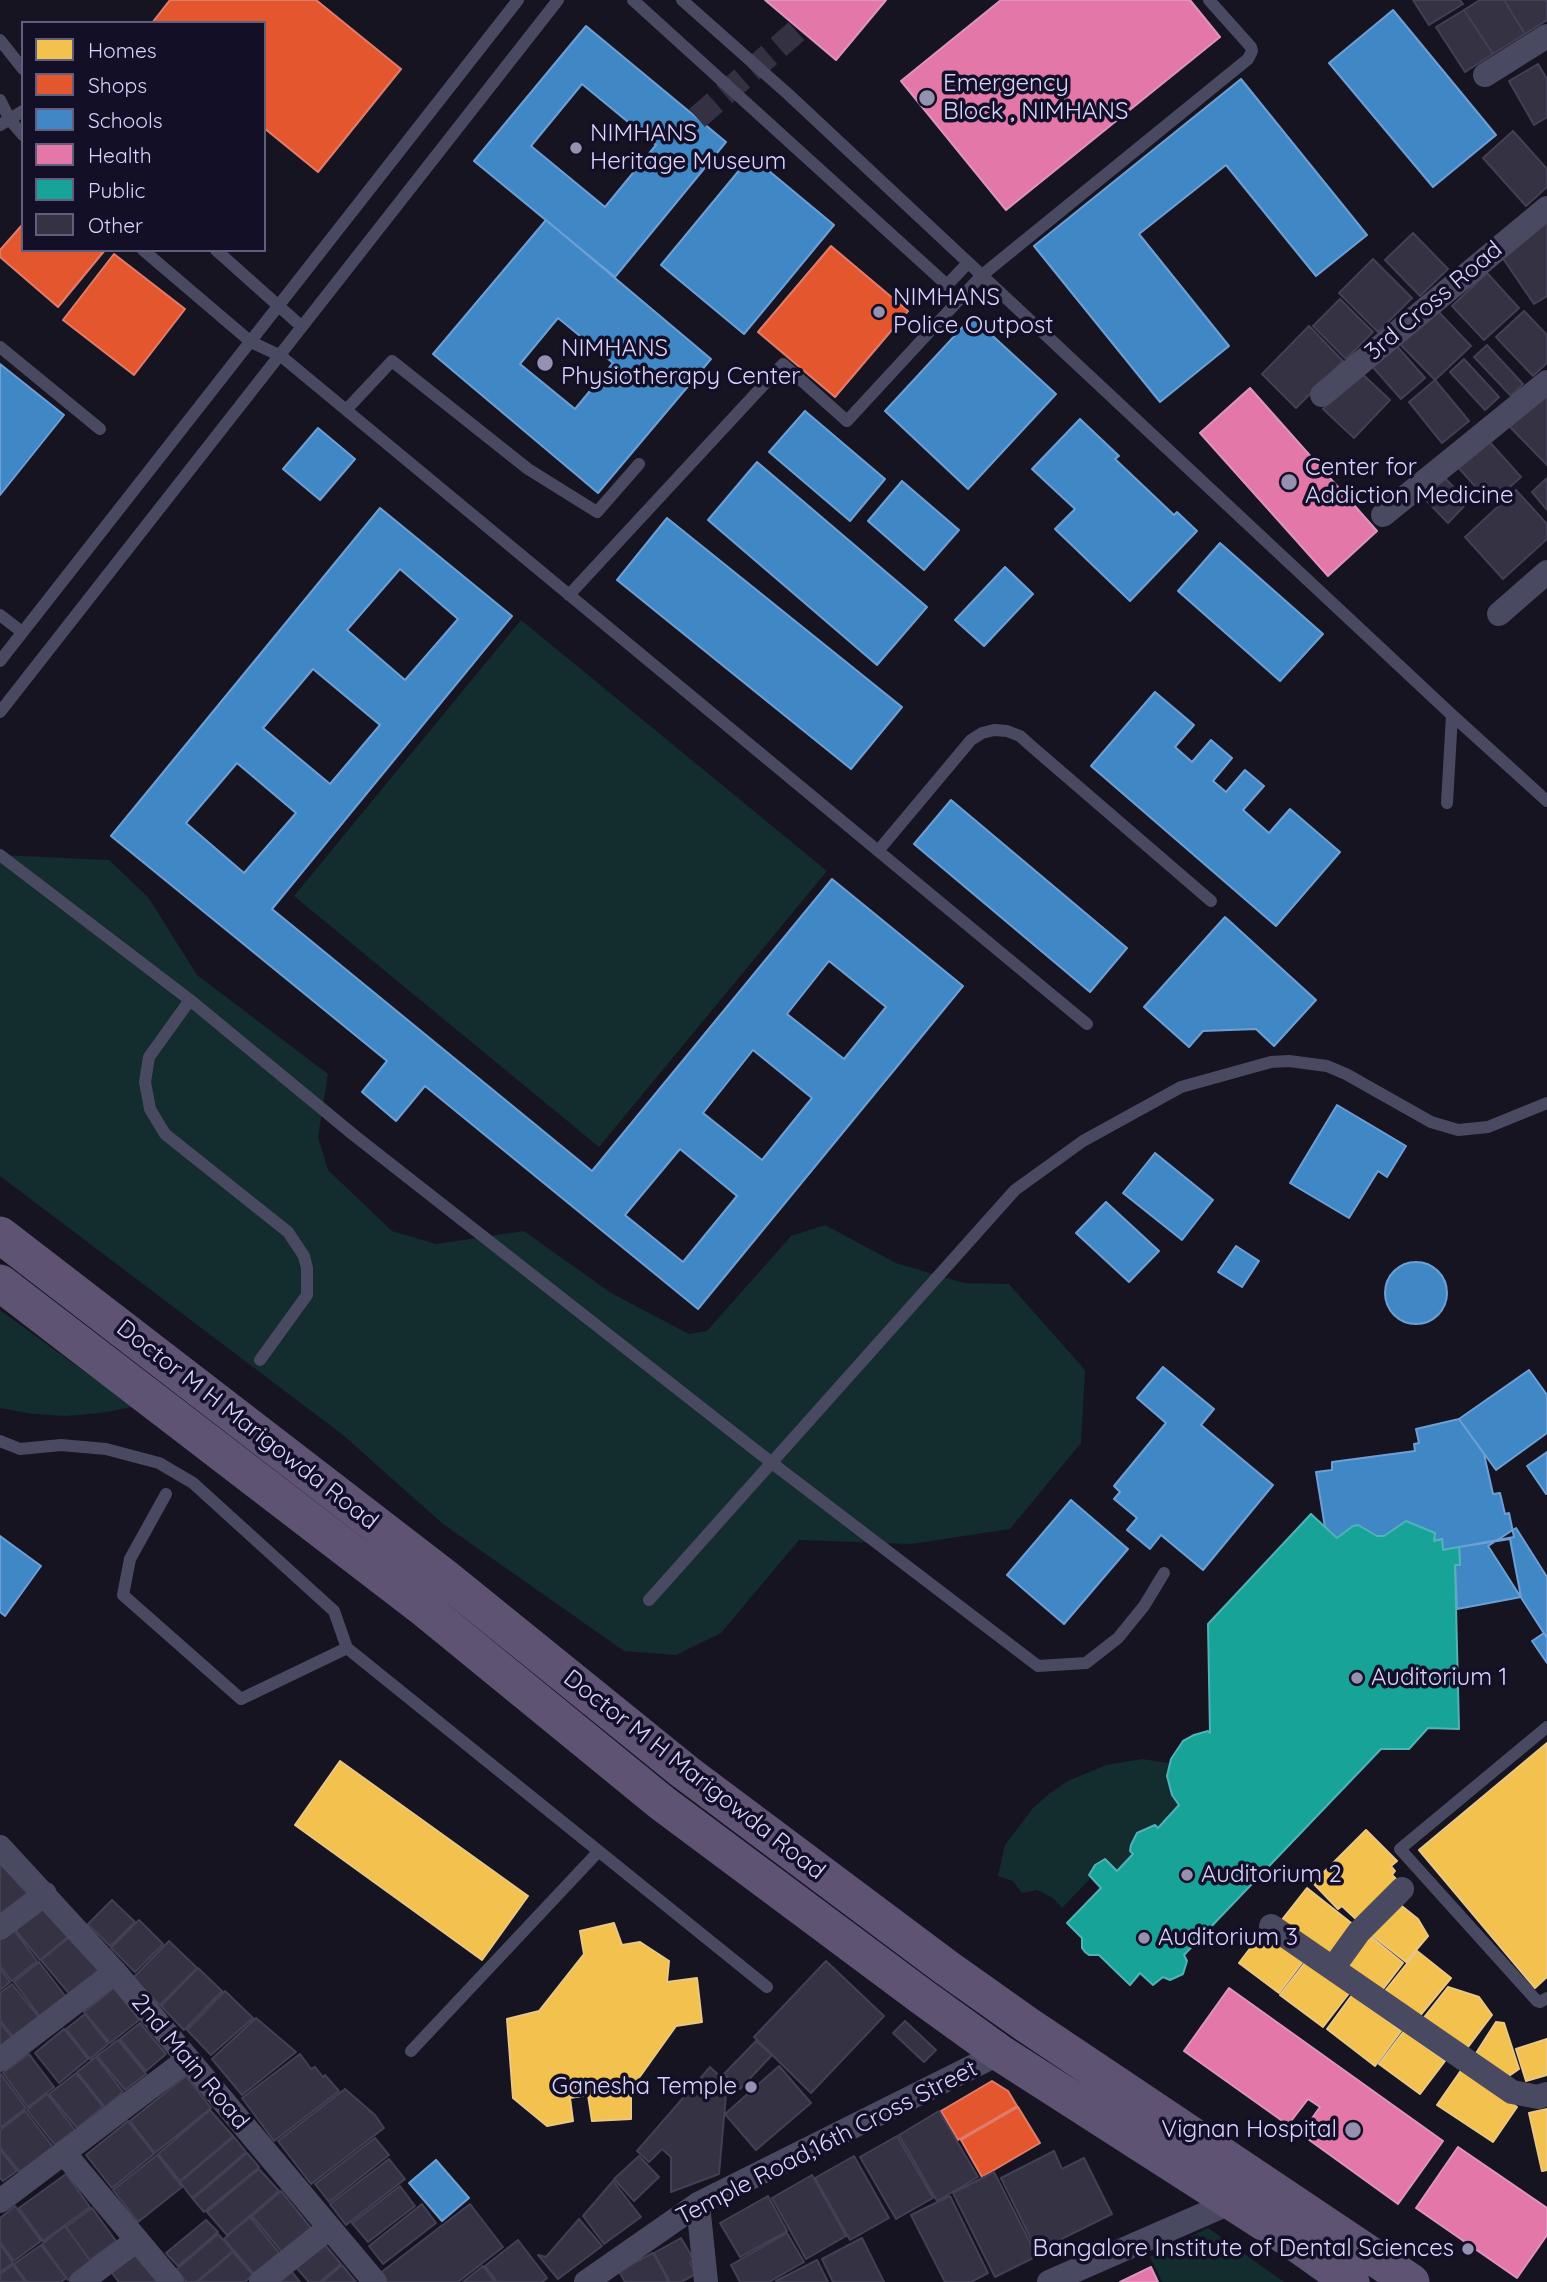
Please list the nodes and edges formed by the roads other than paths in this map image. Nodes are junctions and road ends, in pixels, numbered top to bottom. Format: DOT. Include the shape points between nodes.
graph roads {
  1 [pos="518,0"];
  2 [pos="558,0"];
  3 [pos="633,0"];
  4 [pos="682,0"];
  5 [pos="1209,0"];
  6 [pos="1547,36"];
  7 [pos="0,40"];
  8 [pos="21,66"];
  9 [pos="1485,75"];
  10 [pos="0,100"];
  11 [pos="21,112"];
  12 [pos="5,123"];
  13 [pos="21,134"];
  14 [pos="1547,208"];
  15 [pos="146,252"];
  16 [pos="218,252"];
  17 [pos="967,264"];
  18 [pos="981,276"];
  19 [pos="279,306"];
  20 [pos="301,326"];
  21 [pos="251,342"];
  22 [pos="0,347"];
  23 [pos="281,356"];
  24 [pos="1547,382"];
  25 [pos="1322,395"];
  26 [pos="346,410"];
  27 [pos="100,429"];
  28 [pos="639,464"];
  29 [pos="1383,515"];
  30 [pos="1547,572"];
  31 [pos="569,595"];
  32 [pos="1499,614"];
  33 [pos="0,615"];
  34 [pos="22,632"];
  35 [pos="0,661"];
  36 [pos="0,712"];
  37 [pos="1452,715"];
  38 [pos="1547,801"];
  39 [pos="1447,803"];
  40 [pos="878,851"];
  41 [pos="0,855"];
  42 [pos="1210,901"];
  43 [pos="190,1000"];
  44 [pos="1087,1024"];
  45 [pos="1547,1103"];
  46 [pos="0,1235"];
  47 [pos="0,1283"];
  48 [pos="260,1360"];
  49 [pos="0,1441"];
  50 [pos="772,1463"];
  51 [pos="166,1494"];
  52 [pos="1164,1573"];
  53 [pos="649,1600"];
  54 [pos="347,1648"];
  55 [pos="1547,1727"];
  56 [pos="0,1847"];
  57 [pos="599,1851"];
  58 [pos="1402,1889"];
  59 [pos="45,1894"];
  60 [pos="1271,1926"];
  61 [pos="0,1928"];
  62 [pos="1333,1968"];
  63 [pos="115,1972"];
  64 [pos="767,1987"];
  65 [pos="1547,1998"];
  66 [pos="411,2051"];
  67 [pos="1000,2053"];
  68 [pos="188,2059"];
  69 [pos="0,2060"];
  70 [pos="1547,2094"];
  71 [pos="64,2153"];
  72 [pos="0,2201"];
  73 [pos="1232,2202"];
  74 [pos="698,2204"];
  75 [pos="329,2228"];
  76 [pos="137,2240"];
  77 [pos="81,2282"];
  78 [pos="173,2282"];
  79 [pos="261,2282"];
  80 [pos="375,2282"];
  81 [pos="586,2282"];
  82 [pos="706,2282"];
  83 [pos="1049,2282"];
  84 [pos="1350,2282"];
  85 [pos="1411,2282"];
  1 -- 19 [label="lane"];
  2 -- 20 [label="lane"];
  3 -- 17 [label="lane" via="947,285"];
  4 -- 17 [label="lane"];
  5 -- 18 [label="lane" via="1251,47 1248,59"];
  6 -- 9 [label="street"];
  7 -- 8 [label="lane"];
  10 -- 12 [label="lane"];
  11 -- 12 [label="lane"];
  12 -- 13 [label="lane"];
  14 -- 25 [label="street, 3rd Cross Road"];
  15 -- 21 [label="lane"];
  16 -- 19 [label="lane"];
  17 -- 18 [label="lane"];
  18 -- 31 [label="lane" via="847,421 783,364"];
  18 -- 37 [label="lane"];
  19 -- 20 [label="lane"];
  19 -- 21 [label="lane"];
  20 -- 23 [label="lane"];
  21 -- 23 [label="lane"];
  21 -- 34 [label="lane"];
  22 -- 27 [label="lane"];
  23 -- 26 [label="lane"];
  23 -- 36 [label="lane"];
  24 -- 29 [label="street"];
  26 -- 28 [label="lane" via="392,361 528,469 597,512"];
  26 -- 31 [label="lane"];
  30 -- 32 [label="street"];
  31 -- 40 [label="lane"];
  33 -- 34 [label="lane"];
  34 -- 35 [label="lane"];
  37 -- 38 [label="lane"];
  37 -- 39 [label="lane"];
  40 -- 42 [label="lane" via="971,740 994,730 1007,731 1020,736"];
  40 -- 44 [label="lane"];
  41 -- 43 [label="lane"];
  43 -- 48 [label="lane" via="149,1057 145,1082 150,1109 165,1134 288,1232 307,1268 307,1295"];
  43 -- 50 [label="lane" via="355,1136"];
  45 -- 50 [label="lane" via="1488,1128 1458,1130 1432,1122 1346,1074 1297,1061 1271,1062 1181,1087 1083,1141 1015,1191"];
  46 -- 85 [label="main road, Doctor M H Marigowda Road" via="444,1577 685,1772 936,1960"];
  47 -- 67 [label="main road, Doctor M H Marigowda Road" via="421,1606 662,1803"];
  49 -- 54 [label="lane" via="20,1449 61,1445 106,1449 159,1463 193,1483 334,1611"];
  50 -- 52 [label="lane" via="1038,1666 1086,1663 1118,1638"];
  50 -- 53 [label="lane"];
  51 -- 54 [label="lane" via="130,1559 123,1595 242,1699"];
  54 -- 57 [label="lane"];
  55 -- 65 [label="lane" via="1399,1849 1537,2001"];
  56 -- 59 [label="street, 2nd Main Road"];
  57 -- 64 [label="lane"];
  57 -- 66 [label="lane"];
  58 -- 62 [label="street" via="1359,1932"];
  59 -- 61 [label="street"];
  59 -- 63 [label="street, 2nd Main Road"];
  60 -- 62 [label="street"];
  62 -- 70 [label="street" via="1512,2092 1538,2097"];
  63 -- 68 [label="street, 2nd Main Road"];
  63 -- 69 [label="street"];
  67 -- 73 [label="main road, Doctor M H Marigowda Road"];
  67 -- 74 [label="street, Temple Road,16th Cross Street"];
  68 -- 71 [label="street"];
  68 -- 75 [label="street, 2nd Main Road"];
  71 -- 72 [label="street"];
  71 -- 76 [label="street"];
  73 -- 83 [label="street"];
  73 -- 84 [label="main road, Doctor M H Marigowda Road"];
  74 -- 81 [label="street, Temple Road,16th Cross Street"];
  74 -- 82 [label="street"];
  75 -- 79 [label="street"];
  75 -- 80 [label="street, 2nd Main Road"];
  76 -- 77 [label="street"];
  76 -- 78 [label="street"];
}
